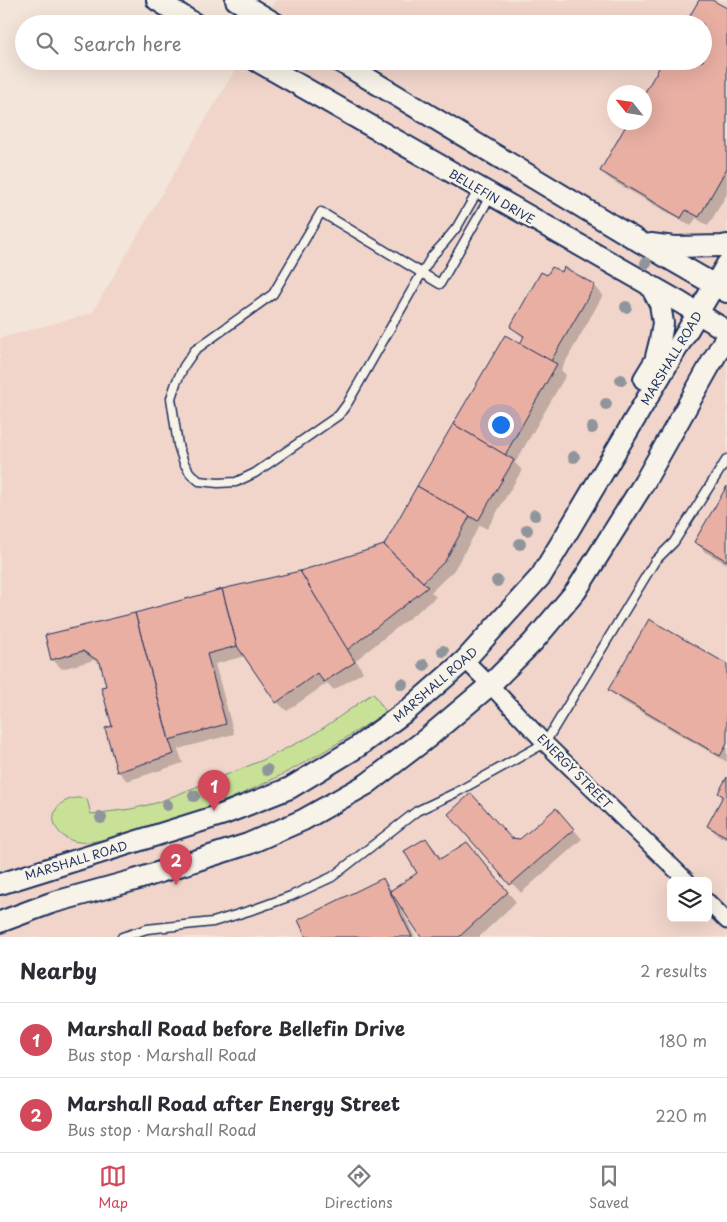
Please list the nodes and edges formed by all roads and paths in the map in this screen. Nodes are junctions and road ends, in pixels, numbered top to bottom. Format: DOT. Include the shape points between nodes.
graph roads {
  1 [pos="157,0"];
  2 [pos="236,0"];
  3 [pos="181,15"];
  4 [pos="261,15"];
  5 [pos="272,70"];
  6 [pos="354,70"];
  7 [pos="485,192"];
  8 [pos="640,242"];
  9 [pos="727,245"];
  10 [pos="727,264"];
  11 [pos="422,272"];
  12 [pos="651,287"];
  13 [pos="720,289"];
  14 [pos="697,314"];
  15 [pos="727,332"];
  16 [pos="727,336"];
  17 [pos="727,459"];
  18 [pos="570,528"];
  19 [pos="465,660"];
  20 [pos="490,685"];
  21 [pos="545,743"];
  22 [pos="51,868"];
  23 [pos="683,877"];
  24 [pos="0,884"];
  25 [pos="58,901"];
  26 [pos="712,906"];
  27 [pos="727,921"];
  28 [pos="0,922"];
  29 [pos="122,937"];
  1 -- 3 [label="main road"];
  2 -- 4 [label="main road"];
  5 -- 7 [label="main road, BELLEFIN DRIVE"];
  6 -- 8 [label="main road"];
  7 -- 11 [label="lane"];
  7 -- 11 [label="lane" via="440,284"];
  7 -- 12 [label="main road, BELLEFIN DRIVE"];
  8 -- 9 [label="main road" via="674,248"];
  8 -- 13 [label="main road"];
  10 -- 13 [label="main road, MARSHALL ROAD"];
  11 -- 11 [label="lane" via="320,212 273,294 195,350 184,366 171,398 178,445 190,473 199,481 236,482 255,473 339,414"];
  12 -- 14 [label="main road, BELLEFIN DRIVE"];
  12 -- 18 [label="main road" via="660,304 663,323 655,361 597,460"];
  13 -- 14 [label="main road, MARSHALL ROAD"];
  14 -- 15 [label="main road, BELLEFIN DRIVE"];
  14 -- 18 [label="main road, MARSHALL ROAD"];
  16 -- 20 [label="main road" via="644,483 576,591 533,642"];
  17 -- 21 [label="lane" via="674,542 655,561"];
  18 -- 19 [label="main road, MARSHALL ROAD" via="541,576"];
  19 -- 20 [label="street, ENERGY STREET"];
  19 -- 22 [label="main road, MARSHALL ROAD" via="409,709 356,748 290,788 224,814"];
  20 -- 21 [label="street, ENERGY STREET"];
  20 -- 25 [label="main road" via="367,784 303,820 248,844"];
  21 -- 23 [label="street, ENERGY STREET"];
  21 -- 29 [label="lane" via="417,811 324,881 291,896 213,922 147,929"];
  22 -- 24 [label="main road, MARSHALL ROAD"];
  22 -- 25 [label="main road"];
  25 -- 28 [label="main road"];
  26 -- 27 [label="street"];
}
